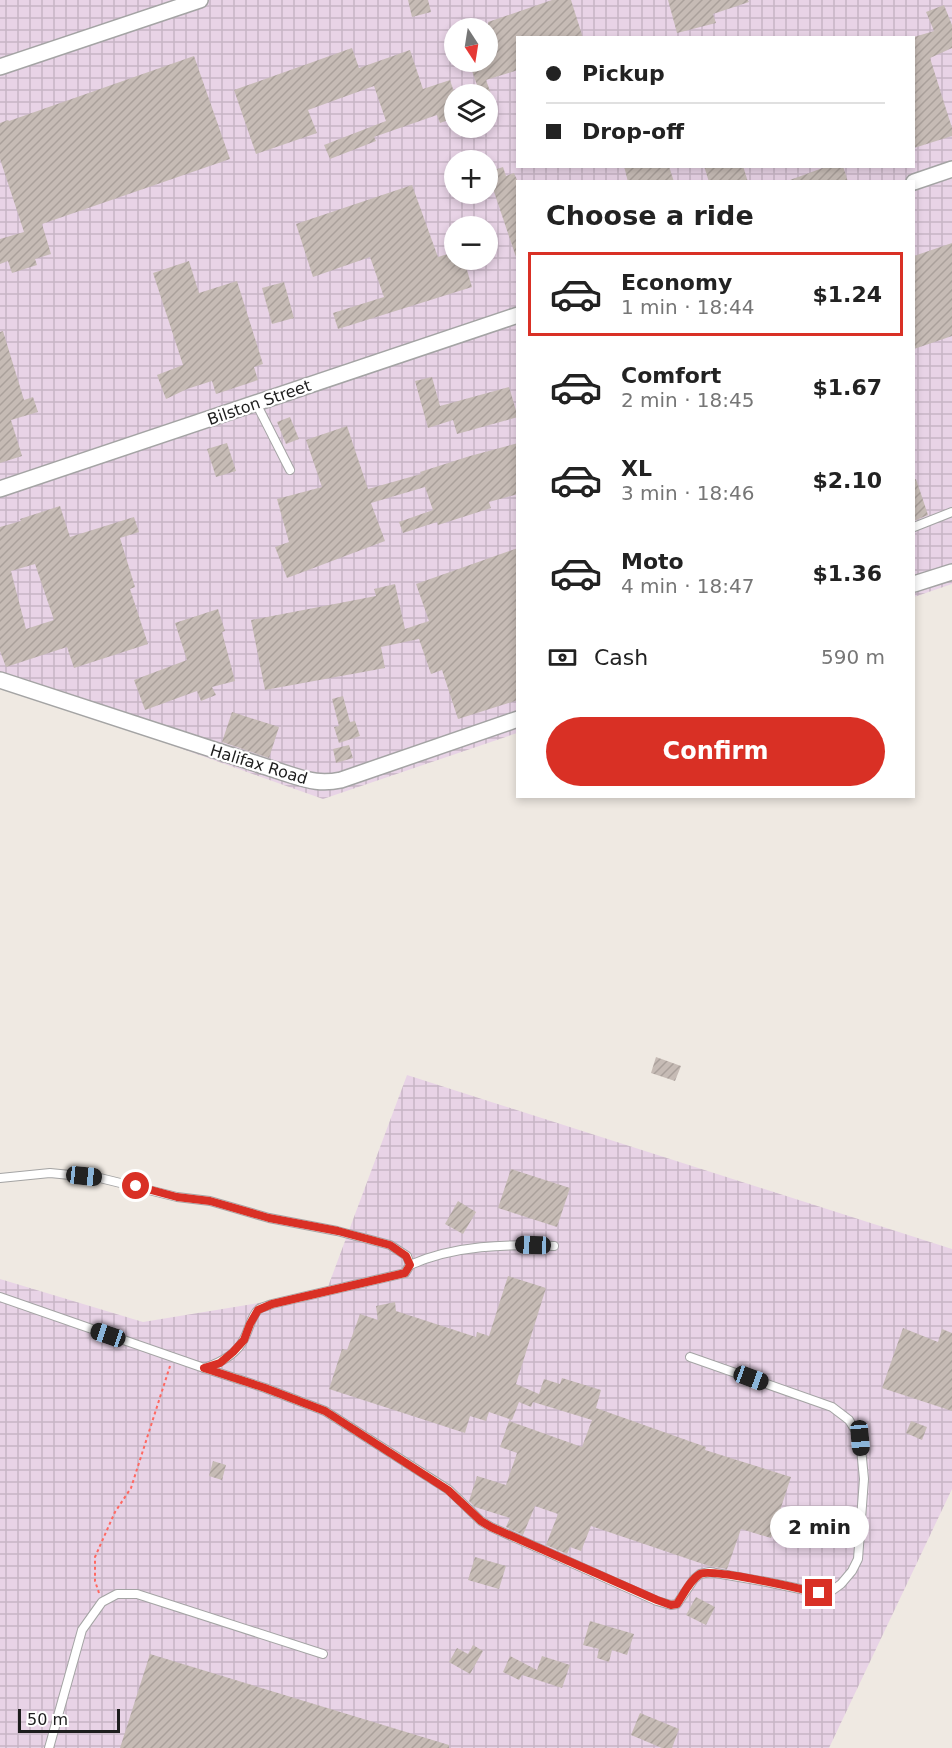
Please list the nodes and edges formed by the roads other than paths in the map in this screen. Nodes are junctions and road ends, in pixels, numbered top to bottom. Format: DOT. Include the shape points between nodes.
graph roads {
  1 [pos="200,0"];
  2 [pos="0,67"];
  3 [pos="952,169"];
  4 [pos="915,182"];
  5 [pos="516,316"];
  6 [pos="256,403"];
  7 [pos="290,470"];
  8 [pos="0,489"];
  9 [pos="952,512"];
  10 [pos="915,527"];
  11 [pos="952,572"];
  12 [pos="915,584"];
  13 [pos="0,680"];
  14 [pos="516,720"];
  15 [pos="0,1178"];
  16 [pos="555,1246"];
  17 [pos="410,1265"];
  18 [pos="0,1297"];
  19 [pos="690,1357"];
  20 [pos="204,1368"];
  21 [pos="323,1654"];
  22 [pos="49,1748"];
  1 -- 2 [label="street"];
  3 -- 4 [label="street"];
  5 -- 6 [label="street, Bilston Street"];
  6 -- 7 [label="lane"];
  6 -- 8 [label="street, Bilston Street"];
  9 -- 10 [label="lane"];
  11 -- 12 [label="street"];
  13 -- 14 [label="street, Halifax Road" via="325,783"];
  15 -- 17 [label="lane" via="50,1173 100,1178 210,1201 390,1245 406,1256"];
  16 -- 17 [label="lane" via="512,1244 453,1251"];
  17 -- 20 [label="lane" via="405,1273 390,1278 258,1310 244,1340 233,1352 220,1363"];
  18 -- 20 [label="lane"];
  19 -- 20 [label="lane" via="832,1407 849,1420 860,1438 864,1479 858,1559 841,1584 830,1592 710,1572 694,1579 677,1604 657,1600 491,1527 448,1490 325,1411"];
  21 -- 22 [label="lane" via="137,1594 117,1594 102,1602 82,1630"];
}
